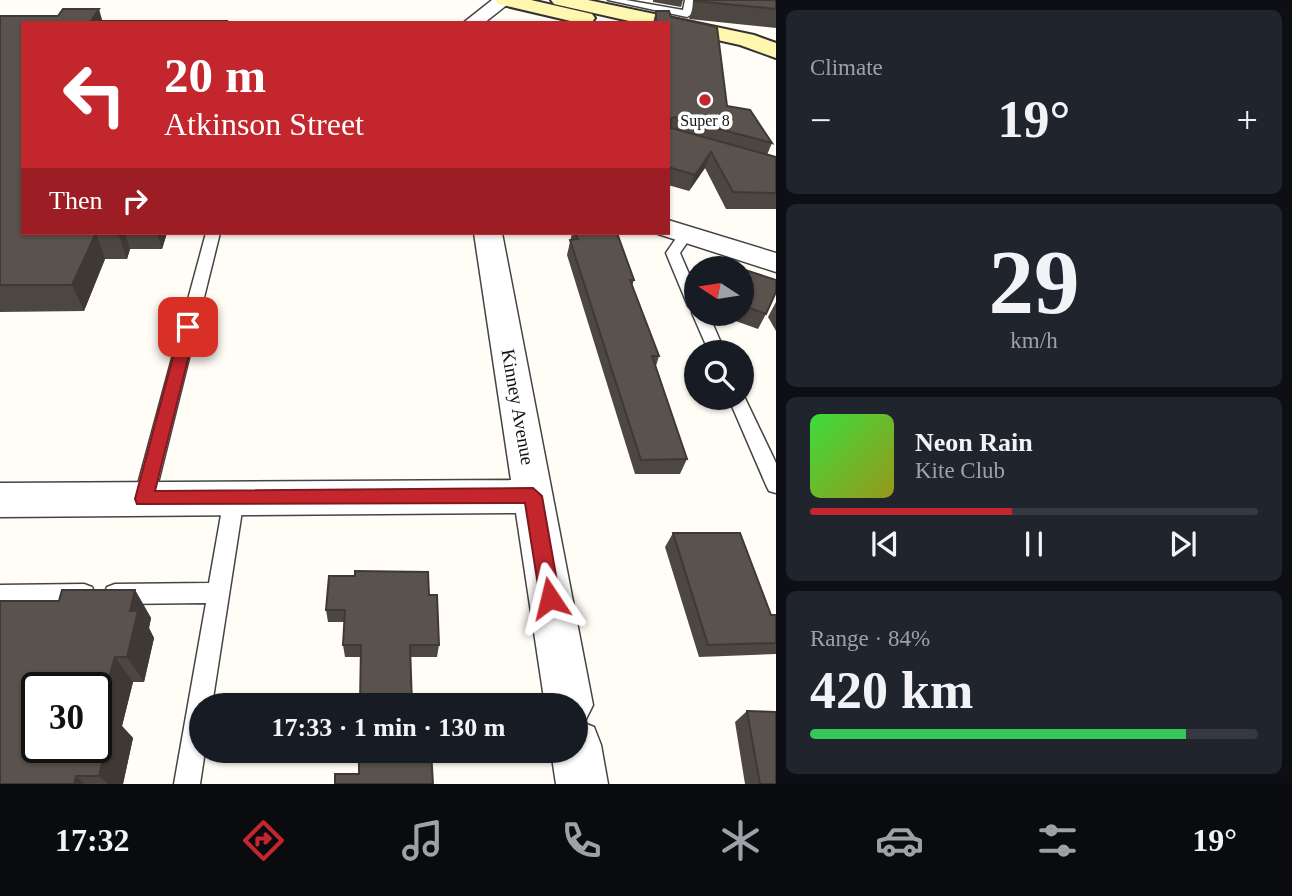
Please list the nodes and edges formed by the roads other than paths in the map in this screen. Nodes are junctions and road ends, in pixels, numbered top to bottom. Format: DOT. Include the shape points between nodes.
graph roads {
  1 [pos="505,0"];
  2 [pos="561,0"];
  3 [pos="612,0"];
  4 [pos="689,0"];
  5 [pos="475,21"];
  6 [pos="599,21"];
  7 [pos="659,21"];
  8 [pos="670,23"];
  9 [pos="670,36"];
  10 [pos="776,53"];
  11 [pos="677,231"];
  12 [pos="212,235"];
  13 [pos="488,235"];
  14 [pos="776,263"];
  15 [pos="684,278"];
  16 [pos="743,410"];
  17 [pos="776,485"];
  18 [pos="533,496"];
  19 [pos="234,498"];
  20 [pos="144,499"];
  21 [pos="0,500"];
  22 [pos="217,593"];
  23 [pos="0,594"];
  24 [pos="567,693"];
  25 [pos="579,763"];
  26 [pos="187,784"];
  27 [pos="583,784"];
  1 -- 5 [label="street"];
  1 -- 6 [label="main road"];
  2 -- 7 [label="main road"];
  3 -- 4 [label="lane" via="687,14"];
  8 -- 10 [label="main road" via="746,40"];
  9 -- 10 [label="main road" via="738,51"];
  11 -- 14 [label="street"];
  11 -- 15 [label="lane" via="673,253"];
  12 -- 20 [label="lane"];
  13 -- 18 [label="street, Kinney Avenue"];
  16 -- 17 [label="lane"];
  18 -- 19 [label="street"];
  18 -- 24 [label="street, Kinney Avenue"];
  19 -- 20 [label="street"];
  19 -- 22 [label="lane"];
  20 -- 21 [label="street"];
  22 -- 23 [label="lane"];
  22 -- 26 [label="lane"];
  25 -- 27 [label="street"];
}
